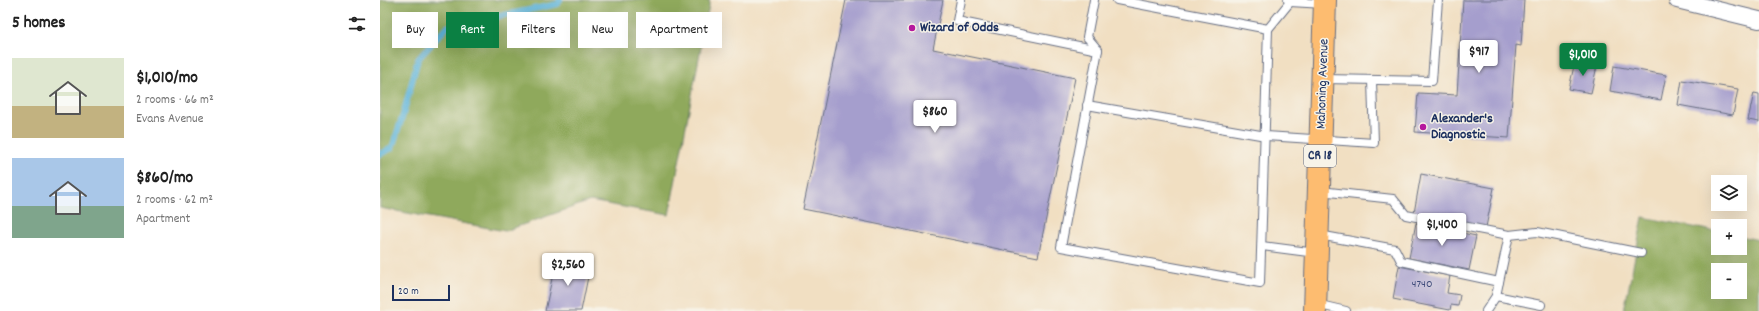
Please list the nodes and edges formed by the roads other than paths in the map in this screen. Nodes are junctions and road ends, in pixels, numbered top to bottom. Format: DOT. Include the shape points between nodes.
graph roads {
  1 [pos="961,0"];
  2 [pos="1094,0"];
  3 [pos="1118,0"];
  4 [pos="1438,0"];
  5 [pos="1677,0"];
  6 [pos="1289,1"];
  7 [pos="1325,2"];
  8 [pos="1759,20"];
  9 [pos="1268,29"];
  10 [pos="1098,50"];
  11 [pos="1323,79"];
  12 [pos="1372,80"];
  13 [pos="1087,105"];
  14 [pos="1266,136"];
  15 [pos="1321,139"];
  16 [pos="1319,191"];
  17 [pos="1509,235"];
  18 [pos="1317,244"];
  19 [pos="1262,246"];
  20 [pos="1641,253"];
  21 [pos="1499,282"];
  22 [pos="1496,296"];
  23 [pos="1541,305"];
  24 [pos="1315,307"];
  25 [pos="1346,311"];
  26 [pos="1486,311"];
  1 -- 10 [label="lane" via="957,21"];
  2 -- 10 [label="lane" via="1087,36"];
  3 -- 9 [label="lane"];
  4 -- 12 [label="lane" via="1432,81"];
  5 -- 8 [label="street"];
  6 -- 7 [label="lane"];
  6 -- 9 [label="lane"];
  7 -- 11 [label="main road, Mahoning Avenue / CR 18"];
  9 -- 14 [label="lane"];
  10 -- 13 [label="lane"];
  11 -- 12 [label="lane"];
  11 -- 15 [label="main road, Mahoning Avenue / CR 18"];
  12 -- 15 [label="lane" via="1374,143"];
  13 -- 14 [label="lane"];
  13 -- 19 [label="lane" via="1061,247 1260,283"];
  14 -- 15 [label="lane"];
  14 -- 19 [label="lane"];
  15 -- 16 [label="main road, Mahoning Avenue / CR 18"];
  16 -- 17 [label="lane" via="1393,199 1406,215"];
  16 -- 18 [label="main road, Mahoning Avenue / CR 18"];
  17 -- 20 [label="lane" via="1536,232"];
  17 -- 21 [label="lane"];
  18 -- 19 [label="lane"];
  18 -- 21 [label="lane" via="1395,249 1401,261"];
  18 -- 24 [label="main road, Mahoning Avenue / CR 18"];
  21 -- 22 [label="lane"];
  22 -- 23 [label="lane"];
  22 -- 26 [label="lane"];
  24 -- 25 [label="lane"];
}
